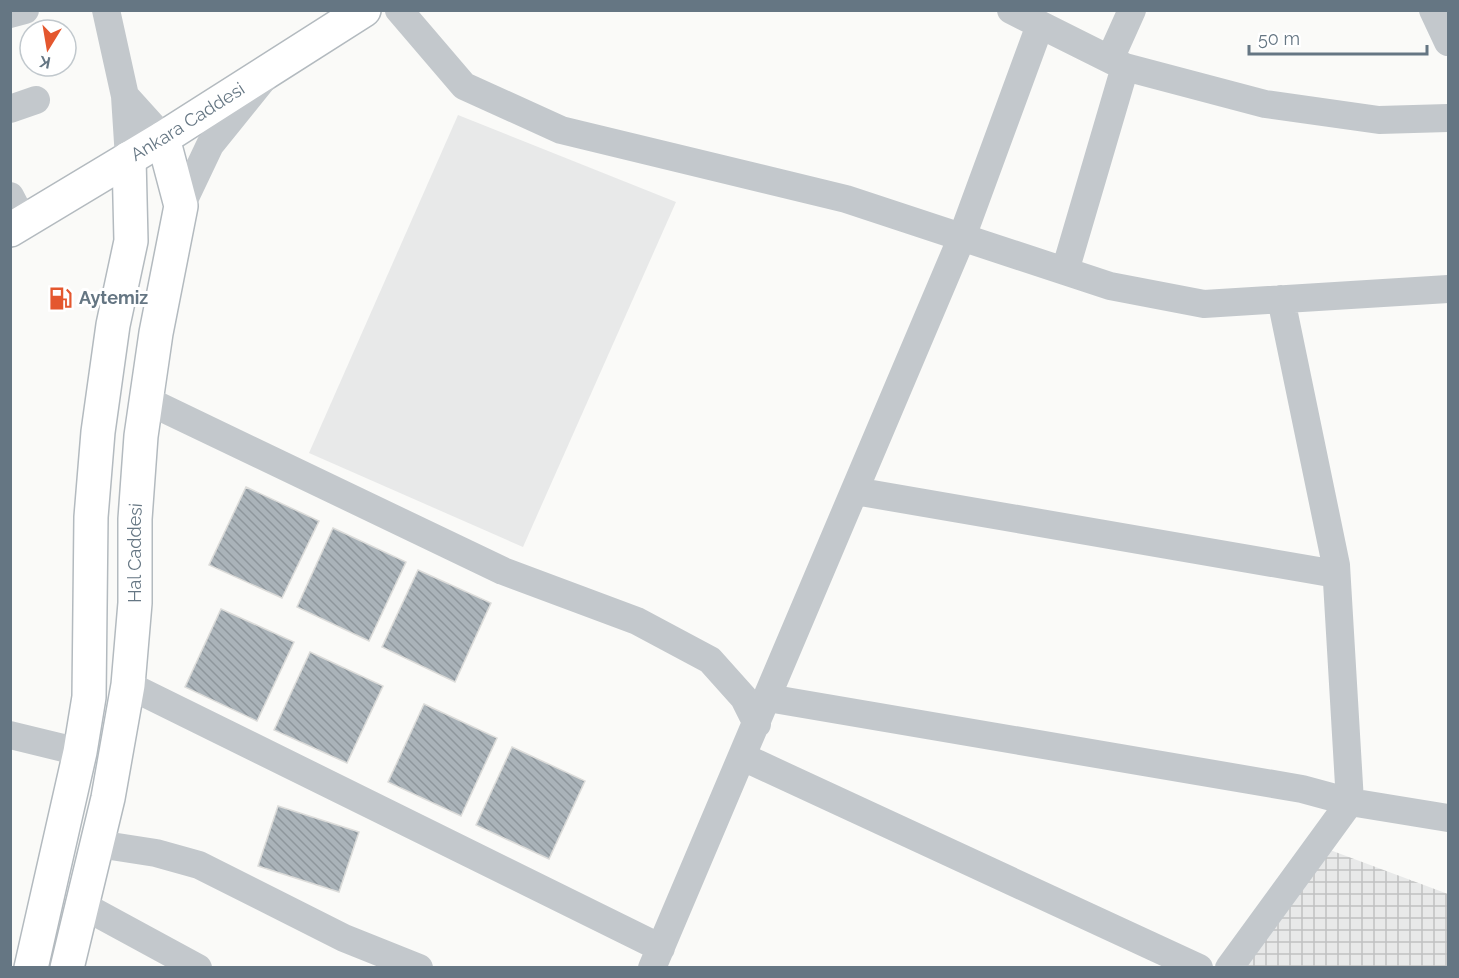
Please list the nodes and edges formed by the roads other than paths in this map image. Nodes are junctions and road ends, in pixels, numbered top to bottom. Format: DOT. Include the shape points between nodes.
graph roads {
  1 [pos="25,10"];
  2 [pos="105,10"];
  3 [pos="364,10"];
  4 [pos="399,10"];
  5 [pos="1011,10"];
  6 [pos="1132,10"];
  7 [pos="1432,10"];
  8 [pos="10,14"];
  9 [pos="1040,25"];
  10 [pos="1449,42"];
  11 [pos="1118,63"];
  12 [pos="276,65"];
  13 [pos="125,96"];
  14 [pos="1449,118"];
  15 [pos="163,138"];
  16 [pos="129,158"];
  17 [pos="181,206"];
  18 [pos="15,215"];
  19 [pos="962,237"];
  20 [pos="1065,271"];
  21 [pos="1449,289"];
  22 [pos="1281,299"];
  23 [pos="146,400"];
  24 [pos="855,491"];
  25 [pos="1336,574"];
  26 [pos="128,685"];
  27 [pos="768,698"];
  28 [pos="757,724"];
  29 [pos="10,735"];
  30 [pos="80,752"];
  31 [pos="743,757"];
  32 [pos="1350,802"];
  33 [pos="1449,818"];
  34 [pos="98,844"];
  35 [pos="82,905"];
  36 [pos="656,958"];
  37 [pos="70,966"];
  38 [pos="31,968"];
  39 [pos="198,968"];
  40 [pos="419,968"];
  41 [pos="1199,968"];
  42 [pos="1229,968"];
  1 -- 8 [label="street"];
  2 -- 13 [label="street"];
  3 -- 12 [label="street, Ankara Caddesi"];
  4 -- 19 [label="street" via="464,86 561,130 846,199"];
  5 -- 9 [label="street"];
  6 -- 11 [label="street"];
  7 -- 10 [label="street"];
  9 -- 11 [label="street"];
  9 -- 19 [label="street"];
  11 -- 14 [label="street" via="1265,104 1379,120"];
  11 -- 20 [label="street"];
  12 -- 15 [label="street, Ankara Caddesi"];
  12 -- 17 [label="street" via="210,145"];
  13 -- 15 [label="street"];
  13 -- 16 [label="street"];
  15 -- 16 [label="street, Ankara Caddesi"];
  15 -- 17 [label="street, Hal Caddesi"];
  16 -- 18 [label="street, Ankara Caddesi"];
  16 -- 30 [label="street" via="131,242 113,325 98,432 91,517 89,697"];
  17 -- 23 [label="street, Hal Caddesi"];
  19 -- 20 [label="street"];
  19 -- 24 [label="street"];
  20 -- 22 [label="street" via="1110,286 1204,304"];
  21 -- 22 [label="street"];
  22 -- 25 [label="street"];
  23 -- 26 [label="street, Hal Caddesi" via="135,519 135,603"];
  23 -- 28 [label="street" via="502,571 637,621 668,637 710,660 744,698"];
  24 -- 25 [label="street"];
  24 -- 27 [label="street"];
  25 -- 32 [label="street"];
  26 -- 34 [label="street, Hal Caddesi"];
  26 -- 36 [label="street"];
  27 -- 28 [label="street"];
  27 -- 32 [label="street" via="1302,789"];
  28 -- 31 [label="street"];
  29 -- 30 [label="street"];
  30 -- 38 [label="street"];
  31 -- 36 [label="street"];
  31 -- 41 [label="street"];
  32 -- 33 [label="street"];
  32 -- 42 [label="street"];
  34 -- 35 [label="street, Hal Caddesi"];
  34 -- 40 [label="street" via="200,865 344,938"];
  35 -- 37 [label="street, Hal Caddesi"];
  35 -- 39 [label="street"];
}
